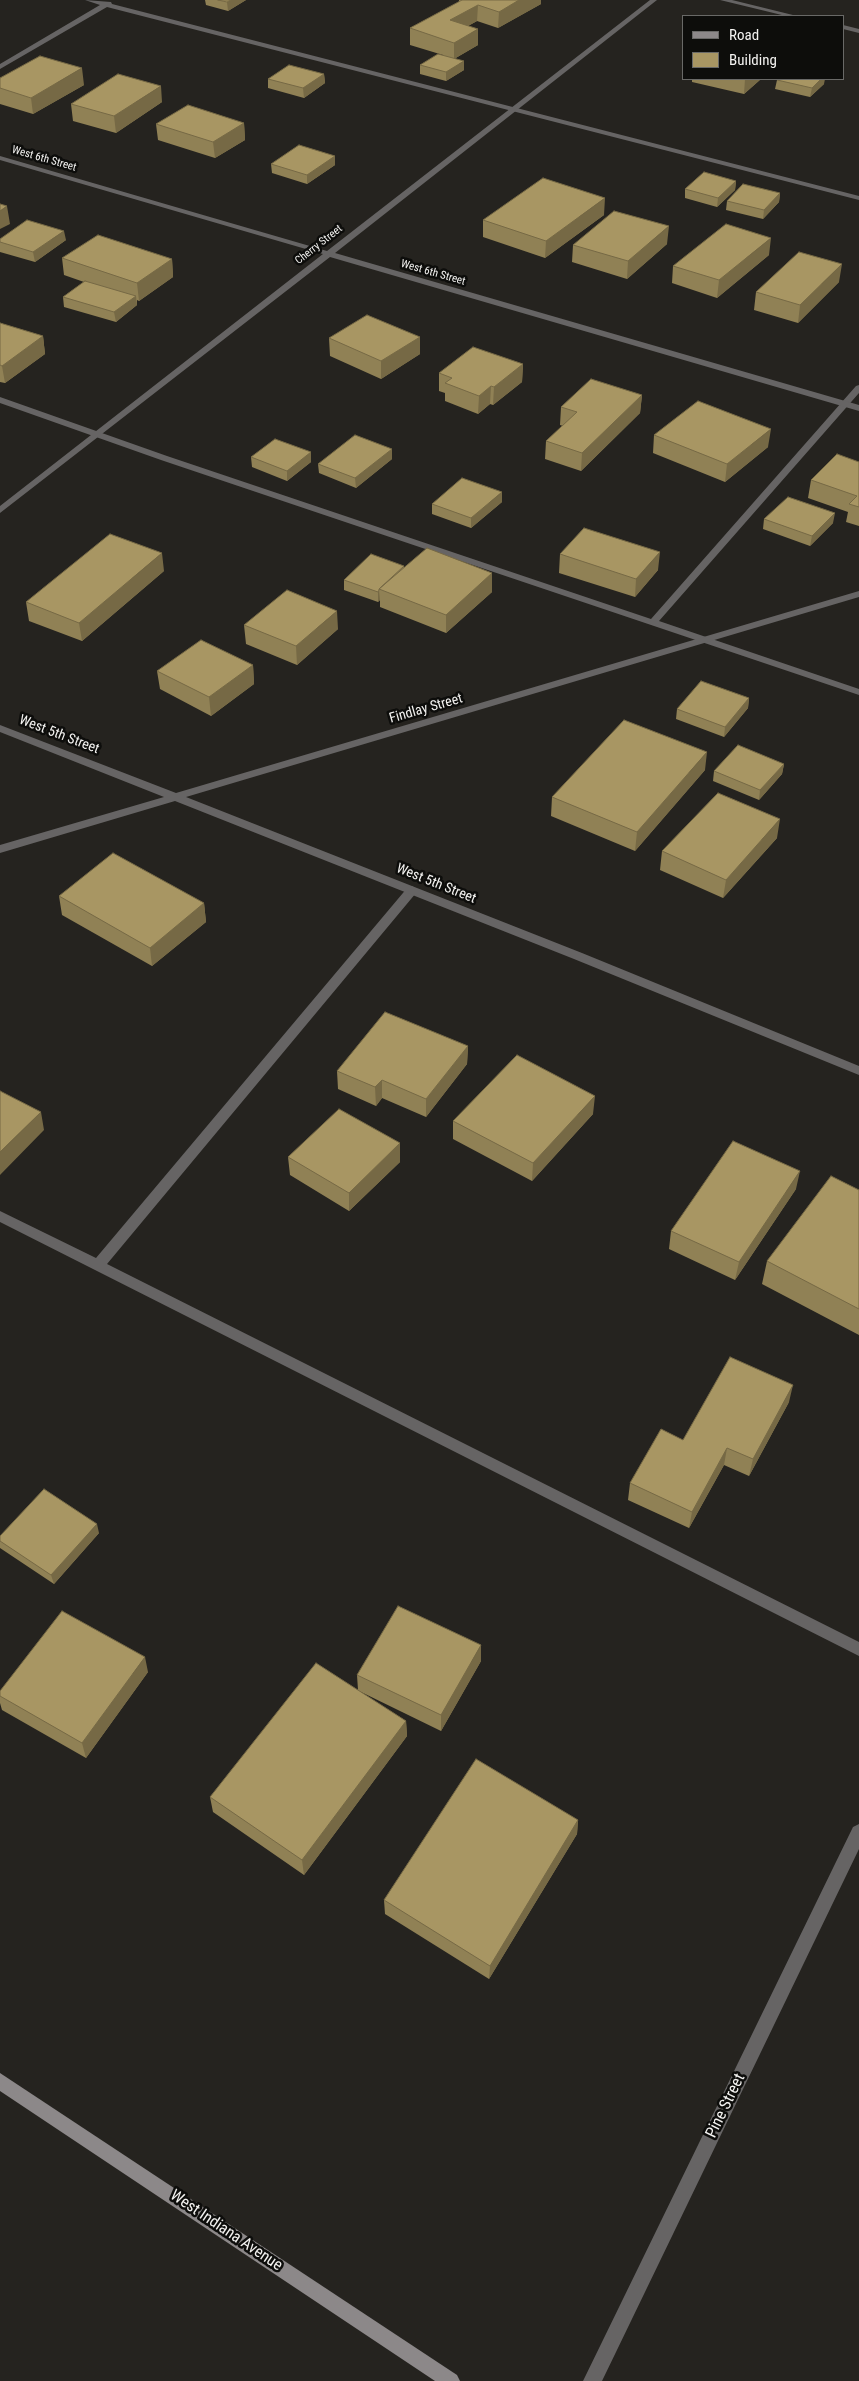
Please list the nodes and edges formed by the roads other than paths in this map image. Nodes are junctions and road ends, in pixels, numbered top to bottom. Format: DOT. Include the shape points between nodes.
graph roads {
  1 [pos="88,0"];
  2 [pos="113,0"];
  3 [pos="654,0"];
  4 [pos="723,0"];
  5 [pos="105,4"];
  6 [pos="790,15"];
  7 [pos="844,27"];
  8 [pos="859,31"];
  9 [pos="0,66"];
  10 [pos="514,108"];
  11 [pos="0,158"];
  12 [pos="859,198"];
  13 [pos="327,254"];
  14 [pos="859,388"];
  15 [pos="0,400"];
  16 [pos="846,404"];
  17 [pos="859,408"];
  18 [pos="98,433"];
  19 [pos="0,510"];
  20 [pos="859,594"];
  21 [pos="652,623"];
  22 [pos="704,640"];
  23 [pos="859,692"];
  24 [pos="0,728"];
  25 [pos="176,798"];
  26 [pos="0,849"];
  27 [pos="412,890"];
  28 [pos="859,1071"];
  29 [pos="0,1216"];
  30 [pos="98,1265"];
  31 [pos="859,1650"];
  32 [pos="859,1832"];
  33 [pos="0,2081"];
  34 [pos="451,2381"];
  35 [pos="592,2381"];
  1 -- 5 [label="street"];
  2 -- 5 [label="street"];
  3 -- 10 [label="street, Cherry Street"];
  4 -- 6 [label="street"];
  5 -- 9 [label="street"];
  5 -- 10 [label="street"];
  7 -- 8 [label="street"];
  10 -- 12 [label="street"];
  10 -- 13 [label="street, Cherry Street"];
  11 -- 13 [label="street, West 6th Street"];
  13 -- 16 [label="street, West 6th Street"];
  13 -- 18 [label="street, Cherry Street"];
  14 -- 16 [label="street"];
  15 -- 18 [label="street"];
  16 -- 17 [label="street, West 6th Street"];
  16 -- 21 [label="street"];
  18 -- 19 [label="street, Cherry Street"];
  18 -- 21 [label="street"];
  20 -- 22 [label="street, Findlay Street"];
  21 -- 22 [label="street"];
  22 -- 23 [label="street"];
  22 -- 25 [label="street, Findlay Street"];
  24 -- 25 [label="street, West 5th Street"];
  25 -- 26 [label="street, Findlay Street"];
  25 -- 27 [label="street, West 5th Street"];
  27 -- 28 [label="street, West 5th Street"];
  27 -- 30 [label="street"];
  29 -- 30 [label="street"];
  30 -- 31 [label="street"];
  32 -- 35 [label="street, Pine Street"];
  33 -- 34 [label="main road, West Indiana Avenue"];
}
